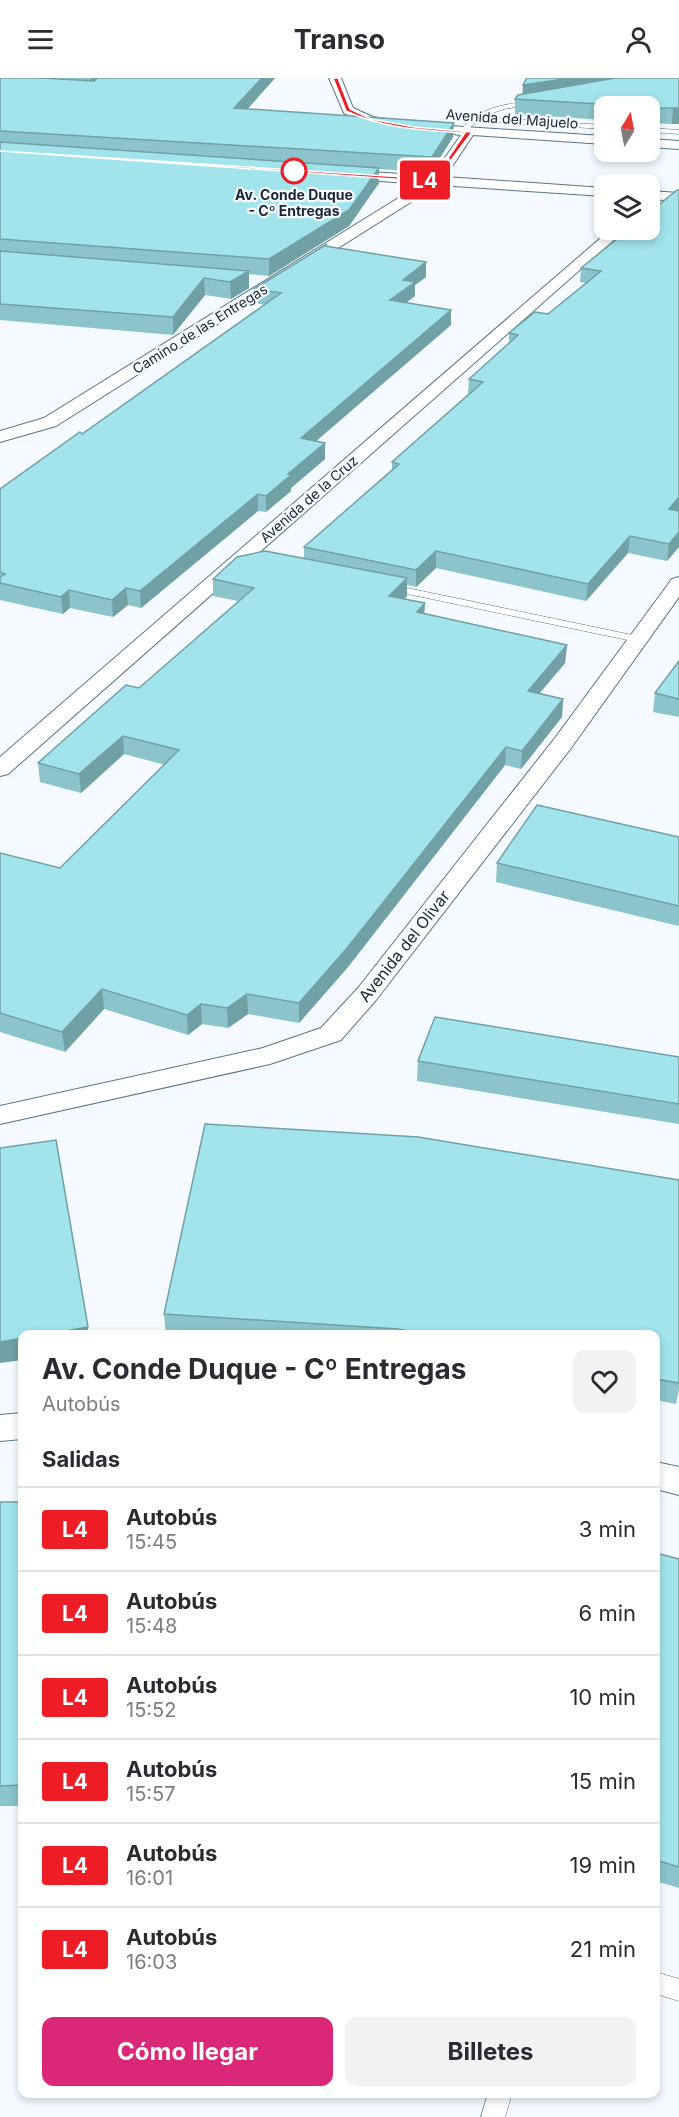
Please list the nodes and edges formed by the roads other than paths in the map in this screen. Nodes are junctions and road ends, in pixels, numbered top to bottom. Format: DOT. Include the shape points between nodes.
graph roads {
  1 [pos="335,78"];
  2 [pos="540,102"];
  3 [pos="478,119"];
  4 [pos="594,126"];
  5 [pos="414,128"];
  6 [pos="434,129"];
  7 [pos="466,131"];
  8 [pos="660,131"];
  9 [pos="679,132"];
  10 [pos="594,139"];
  11 [pos="660,144"];
  12 [pos="679,145"];
  13 [pos="330,174"];
  14 [pos="435,181"];
  15 [pos="594,191"];
  16 [pos="660,197"];
  17 [pos="679,197"];
  18 [pos="607,240"];
  19 [pos="251,281"];
  20 [pos="274,283"];
  21 [pos="0,437"];
  22 [pos="370,583"];
  23 [pos="679,583"];
  24 [pos="637,639"];
  25 [pos="0,769"];
  26 [pos="0,1115"];
  27 [pos="18,1426"];
  28 [pos="0,1428"];
  29 [pos="660,1477"];
  30 [pos="679,1481"];
  31 [pos="660,1984"];
  32 [pos="679,1990"];
  33 [pos="499,2098"];
  34 [pos="493,2117"];
  1 -- 5 [label="street" via="348,110 370,120"];
  2 -- 3 [label="lane" via="493,109"];
  3 -- 4 [label="lane"];
  3 -- 7 [label="lane" via="467,125"];
  6 -- 7 [label="street, Avenida del Majuelo"];
  7 -- 10 [label="street, Avenida del Majuelo"];
  7 -- 14 [label="street, Camino de las Entregas"];
  8 -- 9 [label="lane"];
  11 -- 12 [label="street"];
  13 -- 14 [label="street"];
  14 -- 15 [label="street"];
  14 -- 20 [label="street, Camino de las Entregas"];
  16 -- 17 [label="street"];
  18 -- 25 [label="street, Avenida de la Cruz" via="249,558"];
  19 -- 20 [label="street"];
  20 -- 21 [label="street, Camino de las Entregas" via="50,422"];
  22 -- 24 [label="lane"];
  23 -- 24 [label="street, Avenida del Olivar"];
  24 -- 26 [label="street, Avenida del Olivar" via="555,752 332,1034 270,1055"];
  27 -- 28 [label="street"];
  29 -- 30 [label="street"];
  31 -- 32 [label="lane"];
  33 -- 34 [label="lane"];
}
